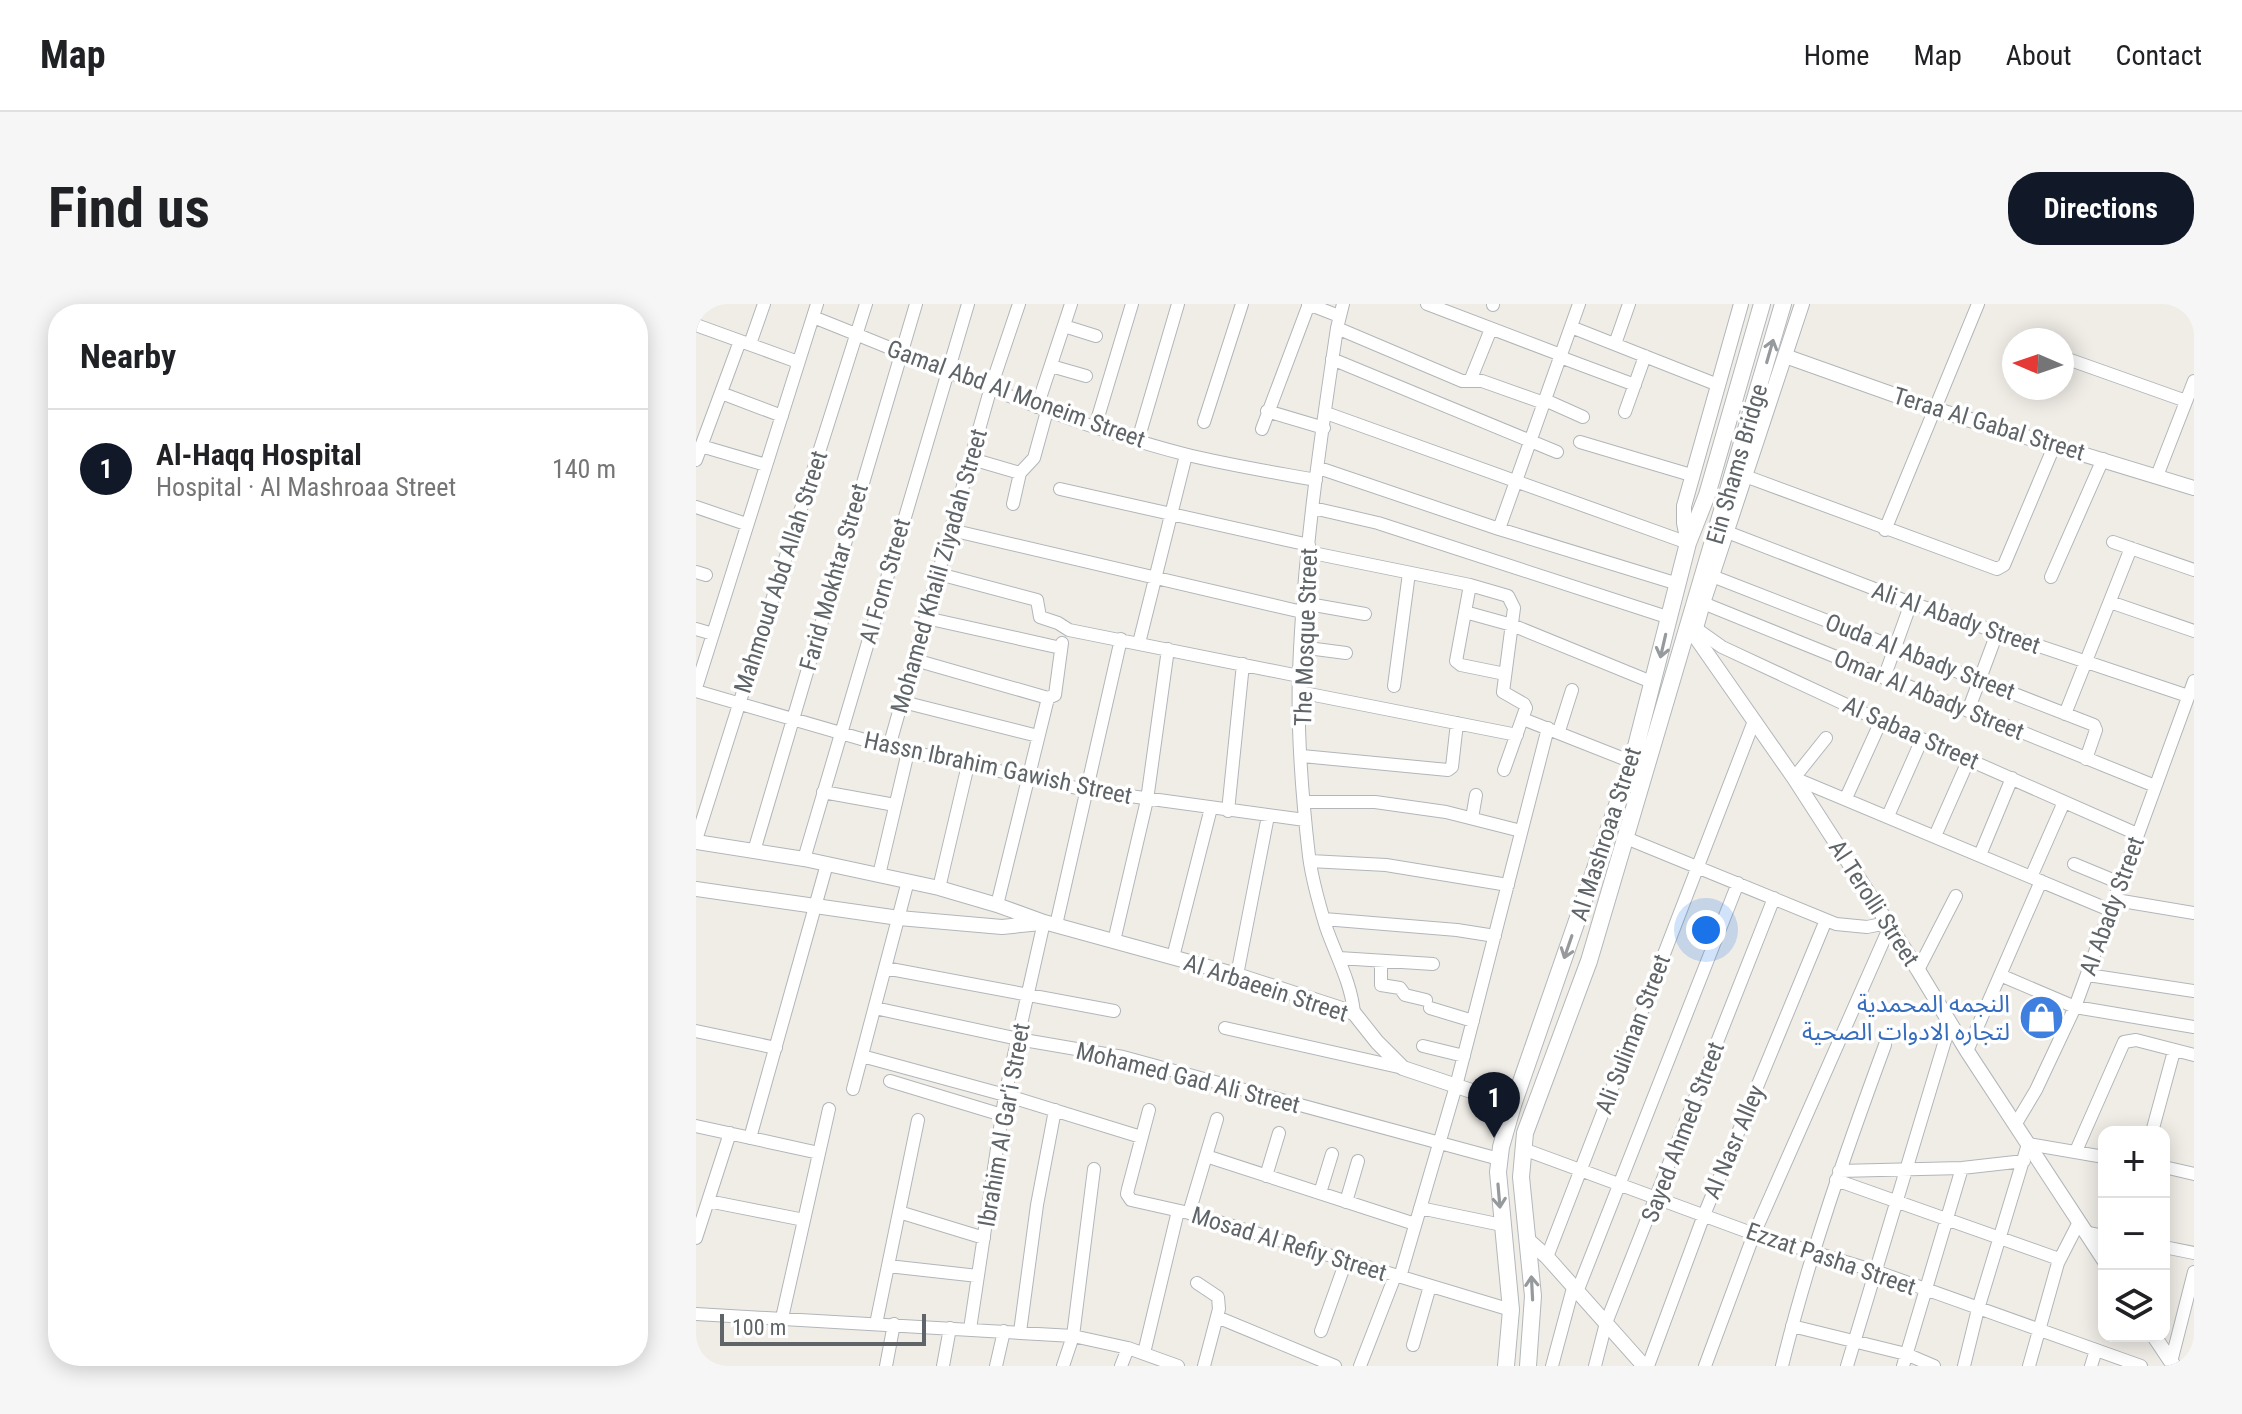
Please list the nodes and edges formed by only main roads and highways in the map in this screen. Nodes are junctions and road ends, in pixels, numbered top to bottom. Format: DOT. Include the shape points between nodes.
graph roads {
  1 [pos="1762,304"];
  2 [pos="1783,304"];
  3 [pos="1688,543"];
  4 [pos="1693,626"];
  5 [pos="1506,1366"];
  6 [pos="1528,1366"];
  1 -- 3 [label="main road, Ein Shams Bridge"];
  4 -- 2 [label="main road, Ein Shams Bridge, one-way"];
  3 -- 5 [label="main road, Al Mashroaa Street, one-way" via="1632,762 1499,1159 1497,1185 1511,1310"];
  6 -- 4 [label="main road, Al Mashroaa Street, one-way" via="1533,1316 1521,1177 1525,1133 1589,961"];
}
